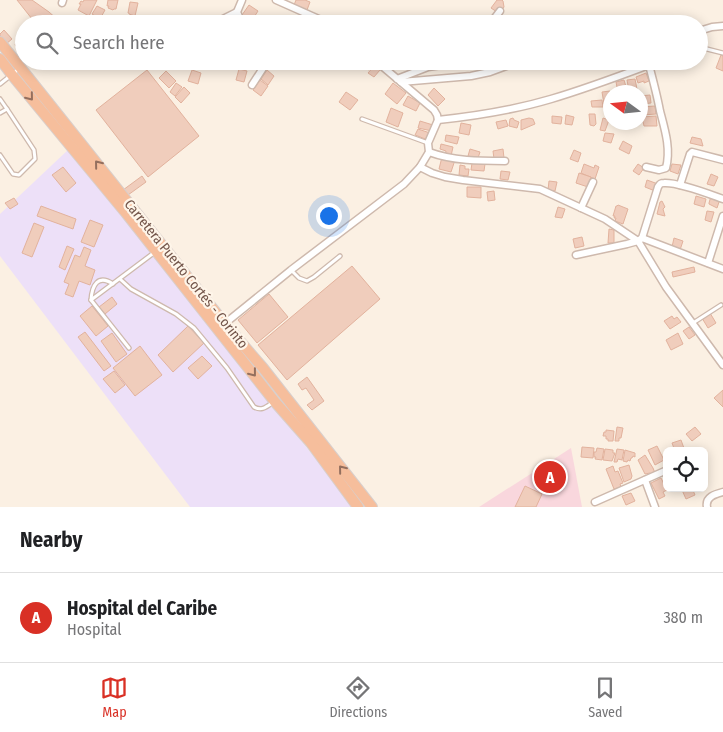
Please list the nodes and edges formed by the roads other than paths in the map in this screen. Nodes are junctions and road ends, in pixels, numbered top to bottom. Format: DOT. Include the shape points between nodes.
graph roads {
  1 [pos="242,0"];
  2 [pos="276,0"];
  3 [pos="286,2"];
  4 [pos="237,12"];
  5 [pos="500,12"];
  6 [pos="231,15"];
  7 [pos="238,15"];
  8 [pos="312,15"];
  9 [pos="498,15"];
  10 [pos="723,26"];
  11 [pos="708,28"];
  12 [pos="0,42"];
  13 [pos="708,49"];
  14 [pos="723,53"];
  15 [pos="0,59"];
  16 [pos="15,62"];
  17 [pos="18,70"];
  18 [pos="22,70"];
  19 [pos="262,70"];
  20 [pos="387,70"];
  21 [pos="421,70"];
  22 [pos="495,70"];
  23 [pos="634,70"];
  24 [pos="653,70"];
  25 [pos="12,75"];
  26 [pos="399,80"];
  27 [pos="0,84"];
  28 [pos="252,85"];
  29 [pos="0,99"];
  30 [pos="7,109"];
  31 [pos="0,113"];
  32 [pos="362,119"];
  33 [pos="438,120"];
  34 [pos="428,143"];
  35 [pos="429,152"];
  36 [pos="0,156"];
  37 [pos="723,160"];
  38 [pos="506,161"];
  39 [pos="420,167"];
  40 [pos="646,167"];
  41 [pos="593,182"];
  42 [pos="109,185"];
  43 [pos="680,185"];
  44 [pos="723,199"];
  45 [pos="581,208"];
  46 [pos="723,216"];
  47 [pos="640,239"];
  48 [pos="156,251"];
  49 [pos="576,255"];
  50 [pos="340,256"];
  51 [pos="708,263"];
  52 [pos="723,269"];
  53 [pos="291,270"];
  54 [pos="120,279"];
  55 [pos="113,284"];
  56 [pos="91,300"];
  57 [pos="721,305"];
  58 [pos="693,323"];
  59 [pos="222,326"];
  60 [pos="129,348"];
  61 [pos="723,365"];
  62 [pos="275,402"];
  63 [pos="663,472"];
  64 [pos="645,480"];
  65 [pos="723,492"];
  66 [pos="595,502"];
  67 [pos="358,507"];
  68 [pos="372,507"];
  69 [pos="655,507"];
  70 [pos="707,507"];
  1 -- 4 [label="street"];
  2 -- 3 [label="street"];
  3 -- 8 [label="street"];
  4 -- 6 [label="street"];
  4 -- 7 [label="street"];
  5 -- 9 [label="street"];
  10 -- 11 [label="street"];
  12 -- 16 [label="highway, Carretera Puerto Cortés - Corinto"];
  13 -- 14 [label="lane"];
  15 -- 25 [label="highway, Carretera Puerto Cortés - Corinto"];
  17 -- 25 [label="lane"];
  42 -- 18 [label="highway, Carretera Puerto Cortés - Corinto, one-way"];
  19 -- 28 [label="street"];
  20 -- 26 [label="street"];
  21 -- 26 [label="street"];
  22 -- 26 [label="street" via="471,76"];
  23 -- 33 [label="street" via="550,100"];
  24 -- 40 [label="street" via="668,161 666,168 659,170"];
  25 -- 27 [label="lane"];
  25 -- 42 [label="highway, Carretera Puerto Cortés - Corinto, one-way"];
  26 -- 33 [label="street" via="434,110"];
  29 -- 30 [label="lane"];
  30 -- 31 [label="lane"];
  30 -- 36 [label="lane" via="34,150 35,159 18,174 13,174"];
  32 -- 34 [label="lane"];
  33 -- 34 [label="street"];
  34 -- 35 [label="street"];
  35 -- 38 [label="street" via="477,161"];
  35 -- 39 [label="street"];
  37 -- 43 [label="street" via="692,152"];
  39 -- 45 [label="street" via="445,177 540,189"];
  39 -- 53 [label="street" via="404,184"];
  41 -- 45 [label="street"];
  42 -- 48 [label="highway, Carretera Puerto Cortés - Corinto"];
  42 -- 59 [label="highway, Carretera Puerto Cortés - Corinto"];
  43 -- 44 [label="street"];
  43 -- 47 [label="street" via="660,184"];
  45 -- 47 [label="street"];
  46 -- 51 [label="street"];
  47 -- 49 [label="street"];
  47 -- 51 [label="street"];
  47 -- 58 [label="street" via="666,287"];
  48 -- 54 [label="lane"];
  48 -- 59 [label="highway, Carretera Puerto Cortés - Corinto"];
  50 -- 53 [label="lane" via="307,281"];
  51 -- 52 [label="street"];
  53 -- 59 [label="street"];
  54 -- 55 [label="lane"];
  54 -- 62 [label="lane" via="194,328 254,407 263,409"];
  55 -- 56 [label="lane"];
  55 -- 56 [label="lane" via="104,279 98,281"];
  56 -- 60 [label="lane"];
  57 -- 58 [label="lane"];
  58 -- 61 [label="street"];
  59 -- 62 [label="highway, Carretera Puerto Cortés - Corinto, one-way"];
  68 -- 59 [label="highway, Carretera Puerto Cortés - Corinto, one-way" via="262,368"];
  62 -- 67 [label="highway, Carretera Puerto Cortés - Corinto" via="311,443"];
  63 -- 64 [label="street"];
  64 -- 66 [label="street"];
  64 -- 69 [label="street"];
  65 -- 70 [label="street" via="711,496"];
}
